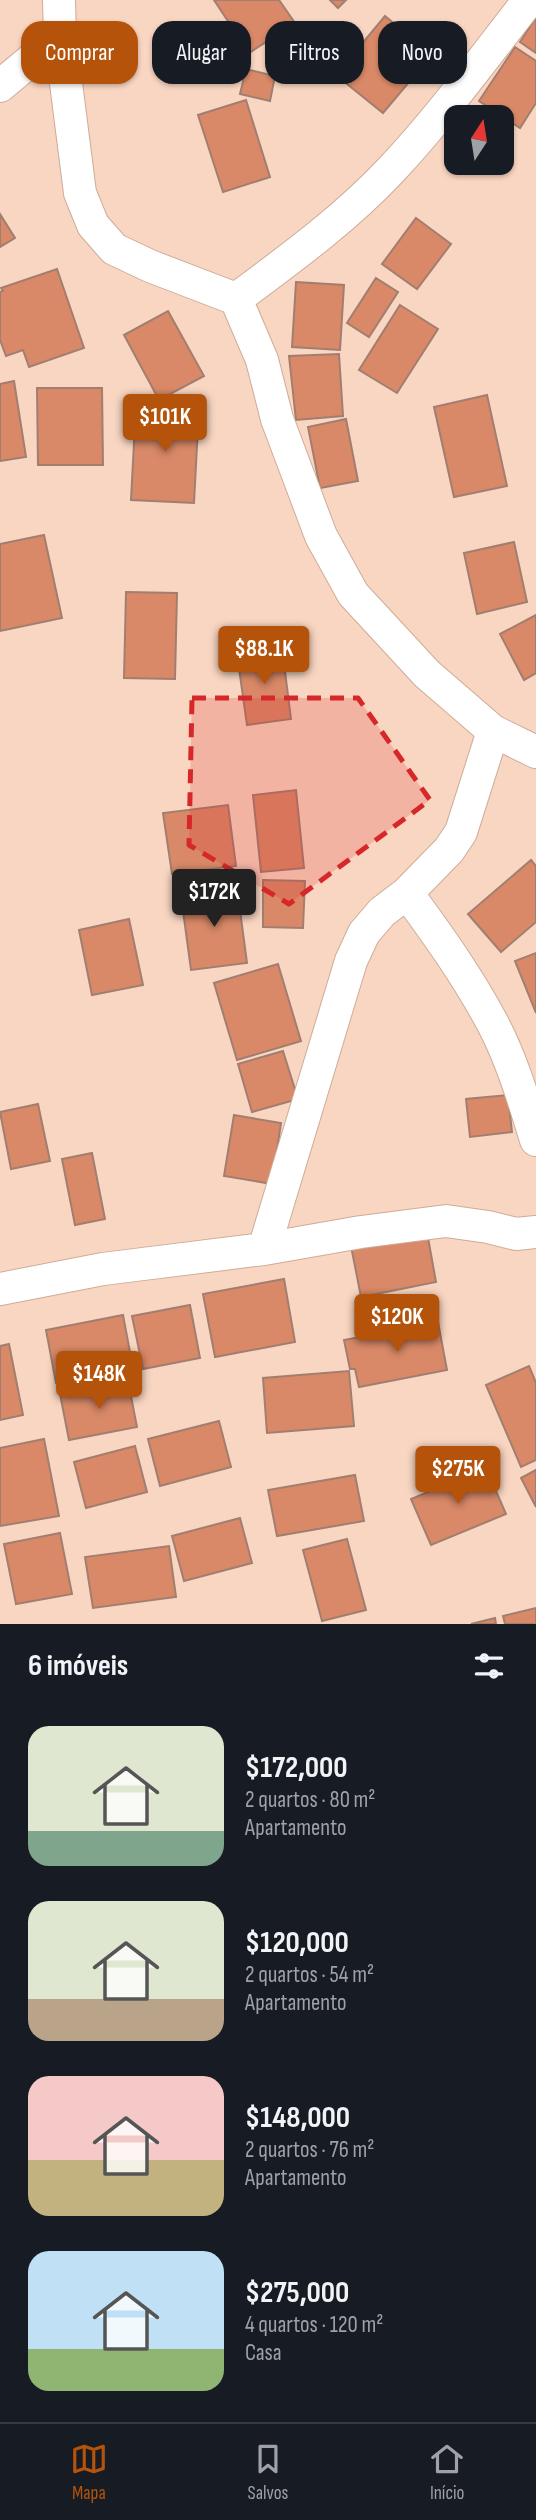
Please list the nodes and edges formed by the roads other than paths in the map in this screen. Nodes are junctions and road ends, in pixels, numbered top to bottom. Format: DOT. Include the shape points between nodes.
graph roads {
  1 [pos="59,0"];
  2 [pos="529,0"];
  3 [pos="60,21"];
  4 [pos="21,68"];
  5 [pos="66,84"];
  6 [pos="0,86"];
  7 [pos="236,299"];
  8 [pos="494,731"];
  9 [pos="536,752"];
  10 [pos="407,893"];
  11 [pos="536,1140"];
  12 [pos="536,1232"];
  13 [pos="264,1250"];
  14 [pos="0,1289"];
  1 -- 3 [label="street"];
  2 -- 7 [label="street" via="391,170 326,231"];
  4 -- 6 [label="street"];
  5 -- 7 [label="street" via="80,193 93,225 114,249"];
  7 -- 8 [label="street" via="321,536 353,594 427,674"];
  8 -- 9 [label="street"];
  8 -- 10 [label="street" via="461,832"];
  10 -- 11 [label="street" via="456,960 494,1026"];
  10 -- 13 [label="street" via="364,933 351,961"];
  12 -- 13 [label="street" via="516,1234 446,1221"];
  13 -- 14 [label="street" via="103,1269"];
}
